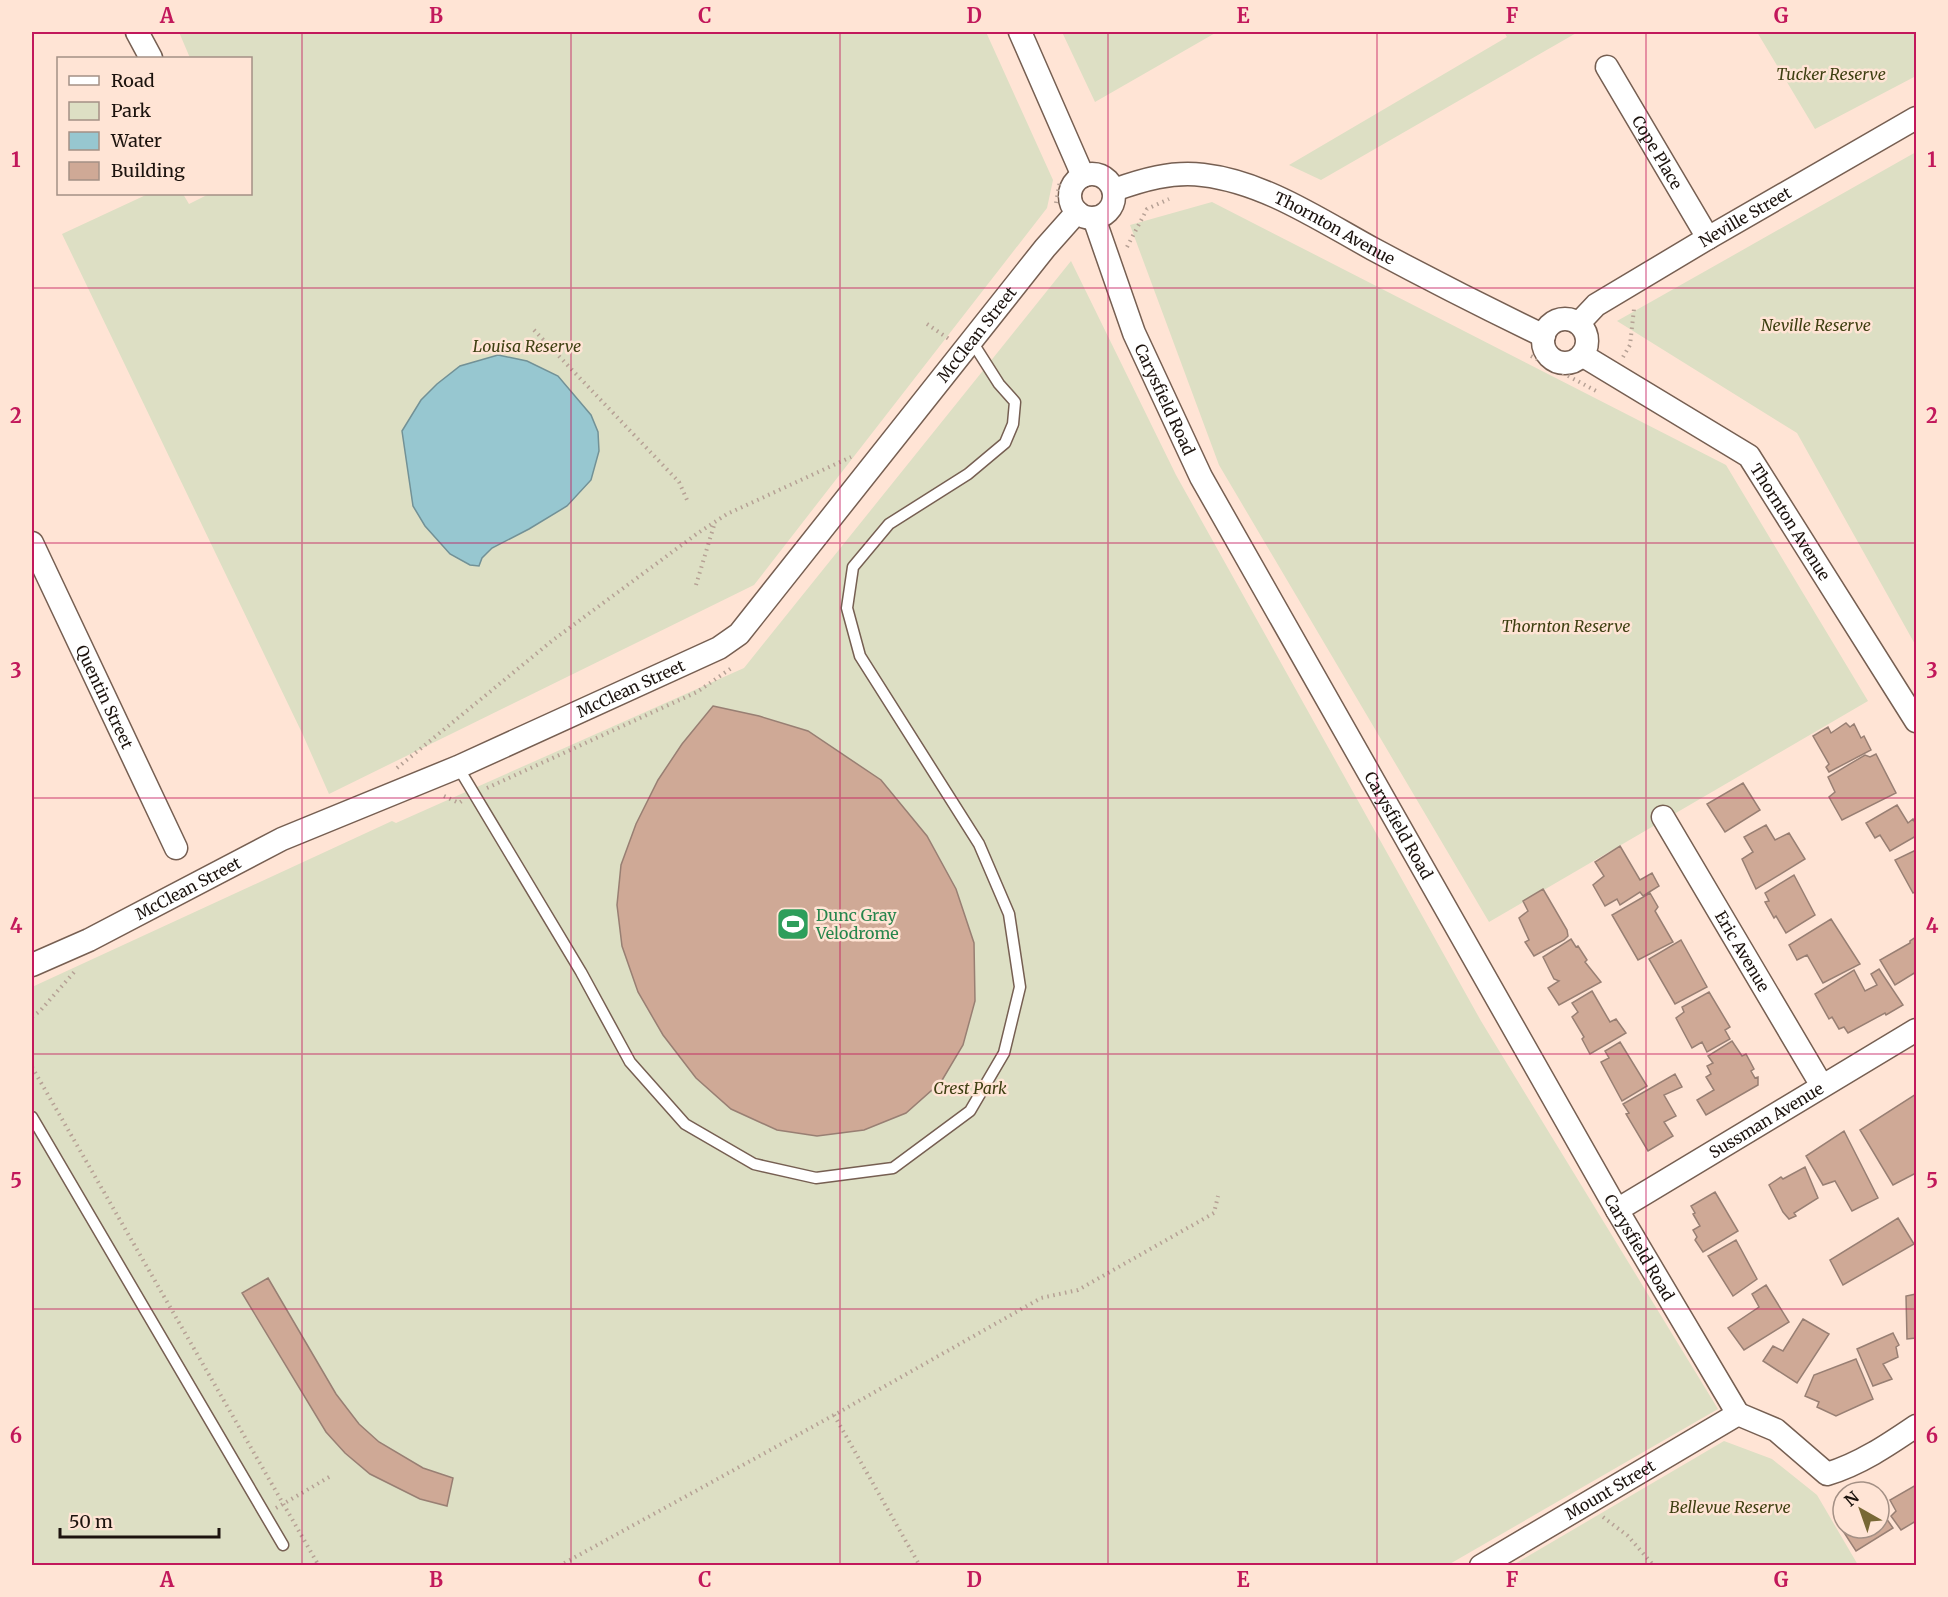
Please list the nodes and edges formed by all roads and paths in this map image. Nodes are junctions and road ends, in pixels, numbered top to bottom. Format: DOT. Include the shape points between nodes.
graph roads {
  1 [pos="137,32"];
  2 [pos="1020,32"];
  3 [pos="150,57"];
  4 [pos="1607,67"];
  5 [pos="1917,118"];
  6 [pos="1083,176"];
  7 [pos="1114,190"];
  8 [pos="1174,197"];
  9 [pos="1085,215"];
  10 [pos="1708,238"];
  11 [pos="1127,248"];
  12 [pos="1643,304"];
  13 [pos="1579,323"];
  14 [pos="927,324"];
  15 [pos="534,330"];
  16 [pos="1544,336"];
  17 [pos="962,340"];
  18 [pos="1526,354"];
  19 [pos="1582,355"];
  20 [pos="1623,357"];
  21 [pos="1604,389"];
  22 [pos="858,454"];
  23 [pos="687,500"];
  24 [pos="715,522"];
  25 [pos="32,543"];
  26 [pos="696,585"];
  27 [pos="1917,722"];
  28 [pos="458,767"];
  29 [pos="390,795"];
  30 [pos="1663,817"];
  31 [pos="176,848"];
  32 [pos="32,965"];
  33 [pos="1917,1030"];
  34 [pos="32,1067"];
  35 [pos="1822,1086"];
  36 [pos="32,1117"];
  37 [pos="1218,1196"];
  38 [pos="1617,1210"];
  39 [pos="1738,1414"];
  40 [pos="834,1415"];
  41 [pos="1917,1425"];
  42 [pos="331,1476"];
  43 [pos="283,1504"];
  44 [pos="1585,1504"];
  45 [pos="266,1515"];
  46 [pos="284,1545"];
  47 [pos="319,1566"];
  48 [pos="559,1566"];
  49 [pos="920,1566"];
  50 [pos="1481,1566"];
  51 [pos="1654,1566"];
  1 -- 3 [label="street"];
  2 -- 6 [label="street"];
  4 -- 10 [label="street, Cope Place"];
  5 -- 10 [label="street, Neville Street"];
  6 -- 7 [label="street" via="1098,174"];
  6 -- 9 [label="street" via="1070,193 1072,207"];
  7 -- 9 [label="street" via="1110,209 1100,217"];
  7 -- 16 [label="street, Thornton Avenue" via="1176,174 1202,175 1254,187"];
  8 -- 11 [label="path" via="1147,209"];
  9 -- 17 [label="street, McClean Street" via="1045,248"];
  9 -- 38 [label="street, Carysfield Road" via="1201,477"];
  10 -- 13 [label="street, Neville Street" via="1596,305"];
  12 -- 20 [label="path" via="1634,309 1630,345"];
  13 -- 16 [label="street" via="1558,320 1546,329"];
  13 -- 19 [label="street" via="1587,338"];
  14 -- 17 [label="path"];
  15 -- 23 [label="path" via="679,482"];
  16 -- 19 [label="street" via="1546,351 1556,360 1570,362"];
  17 -- 28 [label="street, McClean Street" via="739,634 719,648"];
  17 -- 28 [label="lane" via="1015,402 1013,424 1005,443 968,474 889,524 853,567 847,608 860,656 979,844 1009,914 1020,987 1004,1053 970,1111 893,1168 816,1178 754,1164 685,1124 630,1062 581,972"];
  18 -- 21 [label="path" via="1598,392"];
  19 -- 27 [label="street, Thornton Avenue" via="1749,456"];
  22 -- 24 [label="path"];
  24 -- 26 [label="path"];
  24 -- 29 [label="path" via="553,640 391,773 383,780"];
  25 -- 31 [label="street, Quentin Street"];
  28 -- 29 [label="street, McClean Street"];
  29 -- 32 [label="street, McClean Street" via="282,839 89,940"];
  30 -- 35 [label="street, Eric Avenue"];
  33 -- 35 [label="street, Sussman Avenue"];
  34 -- 43 [label="path"];
  35 -- 38 [label="street, Sussman Avenue"];
  36 -- 45 [label="lane"];
  37 -- 40 [label="path" via="1214,1213 1078,1290 1041,1298"];
  38 -- 39 [label="street, Carysfield Road"];
  39 -- 41 [label="street" via="1776,1430 1827,1474 1885,1448"];
  39 -- 44 [label="street, Mount Street"];
  40 -- 48 [label="path"];
  40 -- 49 [label="path"];
  42 -- 43 [label="path"];
  43 -- 45 [label="path"];
  43 -- 47 [label="path"];
  44 -- 50 [label="street, Mount Street"];
  44 -- 51 [label="path" via="1629,1536"];
  45 -- 46 [label="lane"];
}
